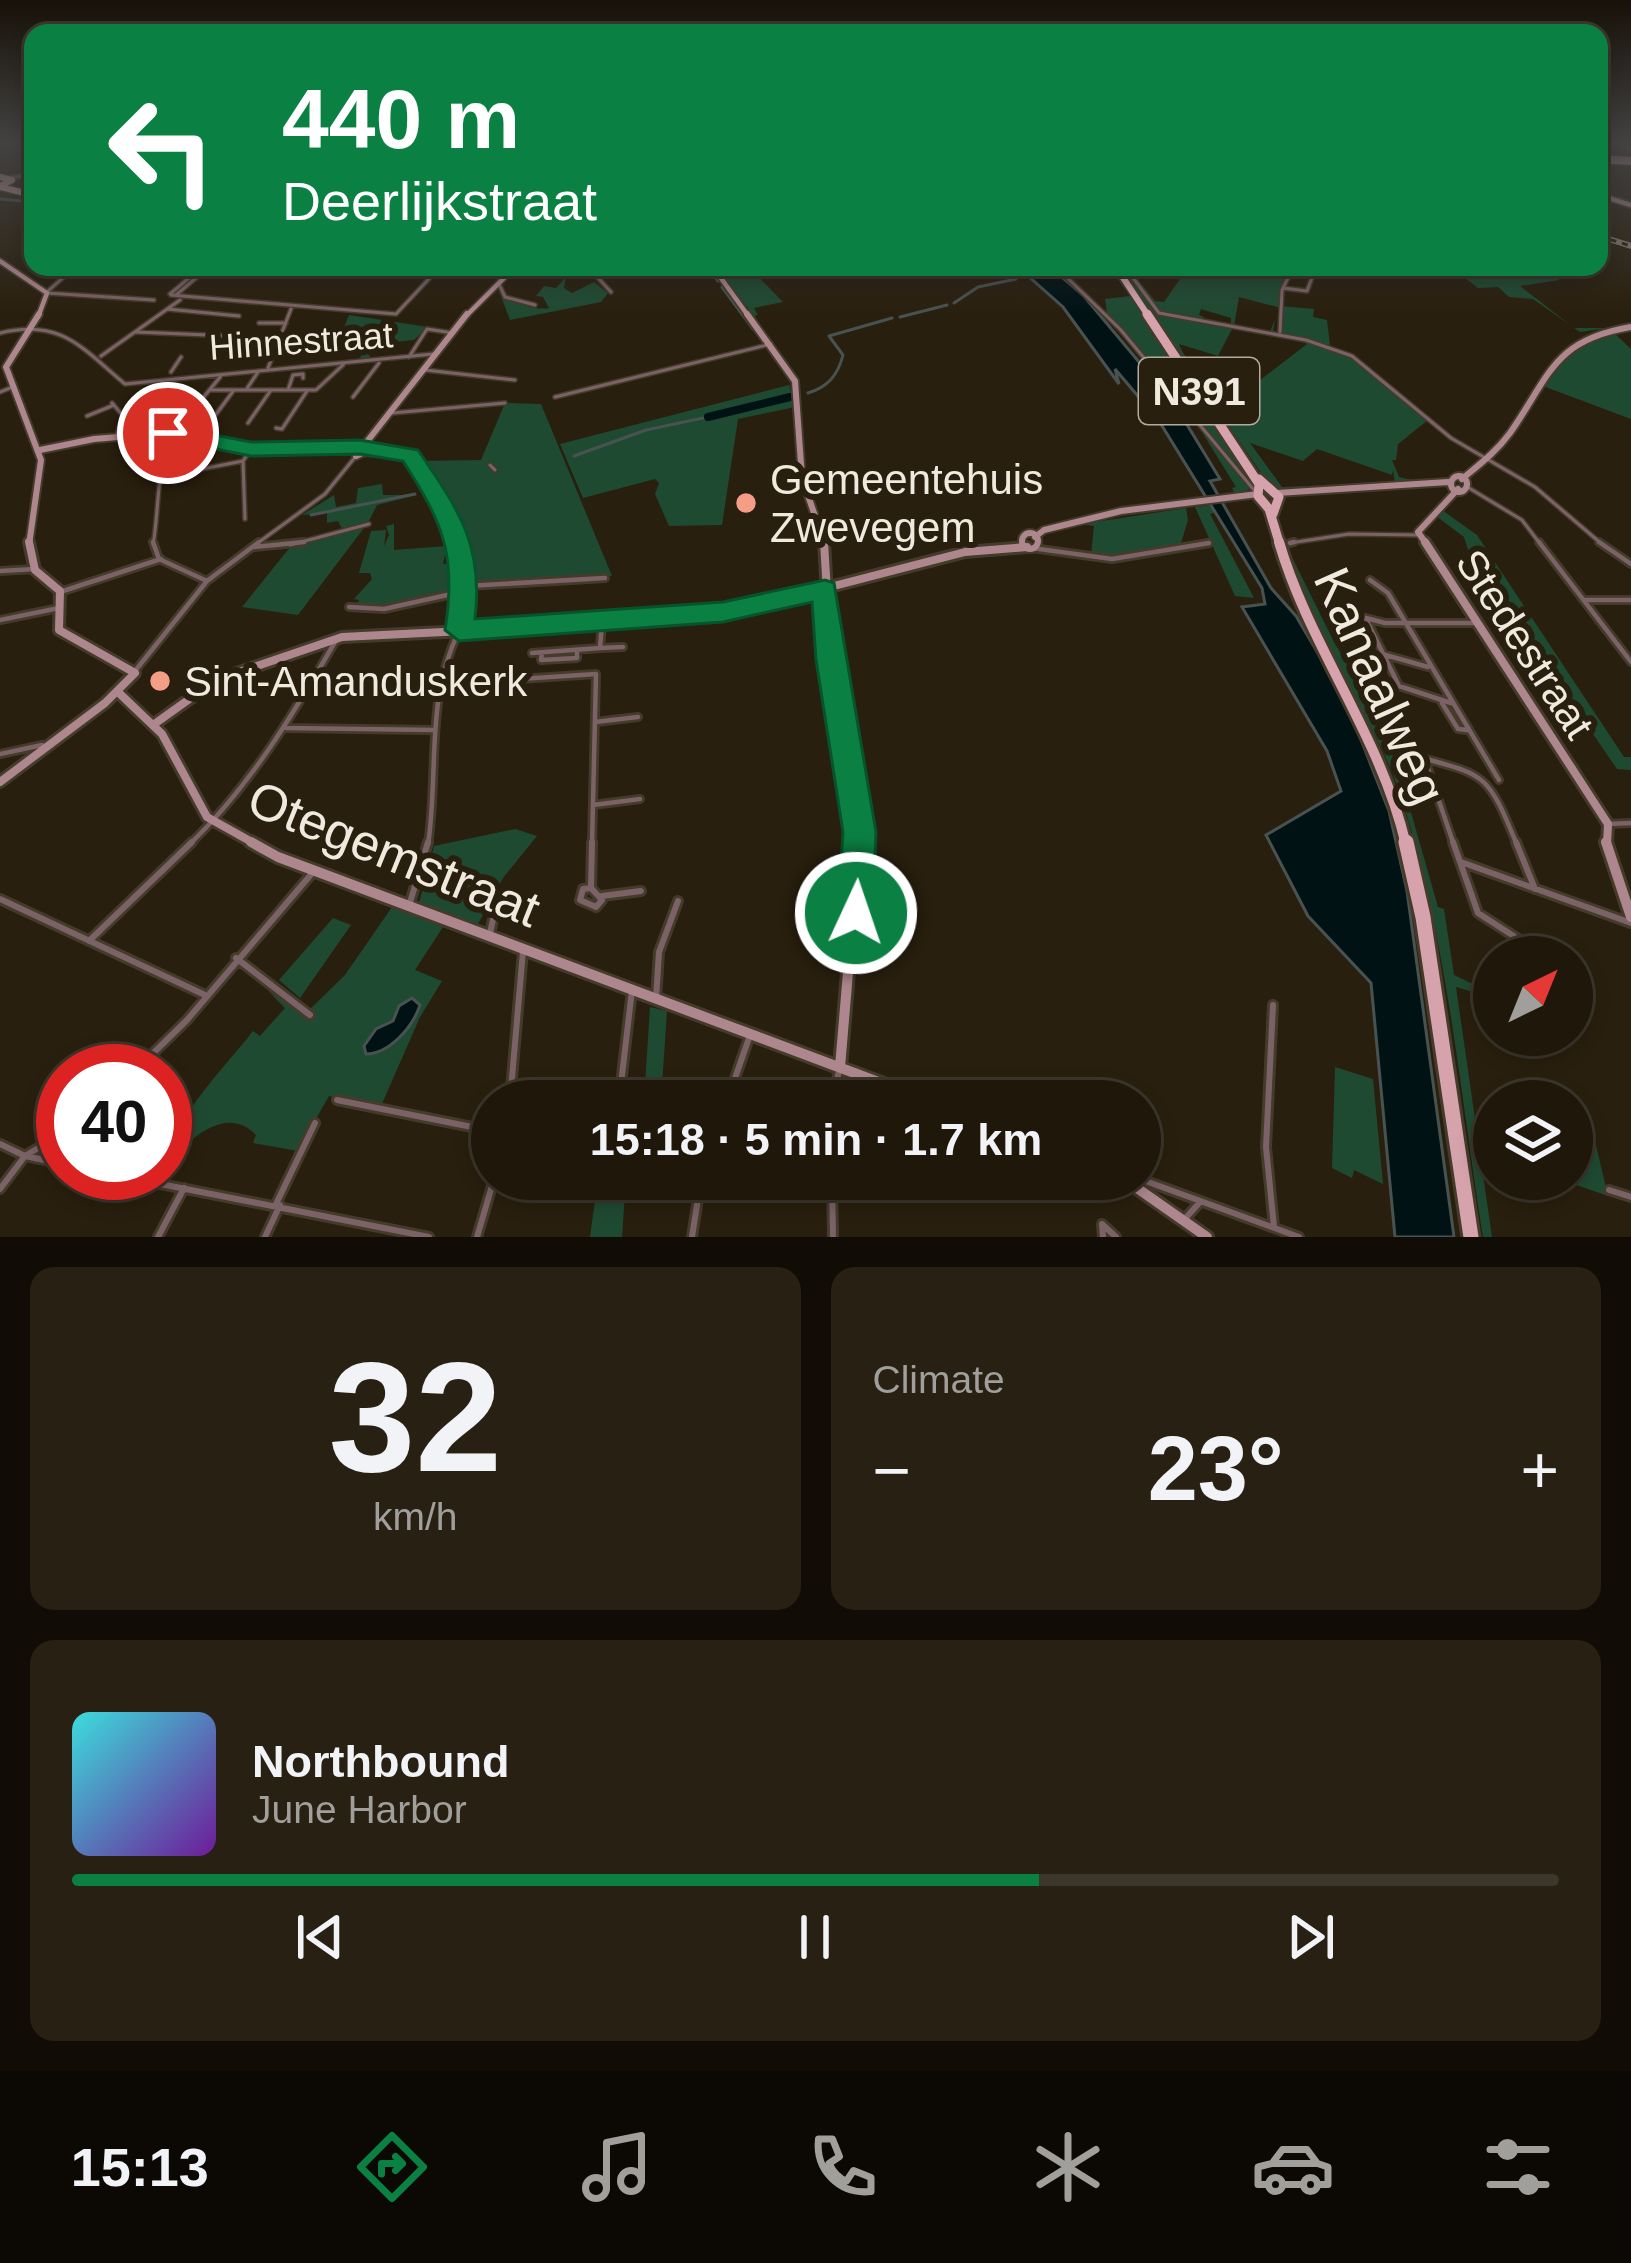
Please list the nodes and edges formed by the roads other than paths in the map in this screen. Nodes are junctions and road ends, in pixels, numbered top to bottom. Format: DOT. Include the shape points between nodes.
graph roads {
  1 [pos="0,261"];
  2 [pos="65,276"];
  3 [pos="194,276"];
  4 [pos="431,276"];
  5 [pos="507,276"];
  6 [pos="594,276"];
  7 [pos="719,276"];
  8 [pos="1065,276"];
  9 [pos="1123,276"];
  10 [pos="1131,276"];
  11 [pos="1288,276"];
  12 [pos="1313,276"];
  13 [pos="499,284"];
  14 [pos="1283,288"];
  15 [pos="47,292"];
  16 [pos="611,292"];
  17 [pos="178,298"];
  18 [pos="154,300"];
  19 [pos="535,305"];
  20 [pos="167,310"];
  21 [pos="291,310"];
  22 [pos="1154,314"];
  23 [pos="239,316"];
  24 [pos="259,323"];
  25 [pos="286,323"];
  26 [pos="1631,327"];
  27 [pos="34,328"];
  28 [pos="136,332"];
  29 [pos="0,333"];
  30 [pos="453,333"];
  31 [pos="1280,335"];
  32 [pos="279,338"];
  33 [pos="771,344"];
  34 [pos="436,353"];
  35 [pos="99,357"];
  36 [pos="181,357"];
  37 [pos="410,357"];
  38 [pos="381,360"];
  39 [pos="166,362"];
  40 [pos="344,364"];
  41 [pos="268,368"];
  42 [pos="424,370"];
  43 [pos="259,372"];
  44 [pos="168,375"];
  45 [pos="221,376"];
  46 [pos="303,378"];
  47 [pos="515,380"];
  48 [pos="10,388"];
  49 [pos="211,389"];
  50 [pos="234,390"];
  51 [pos="246,390"];
  52 [pos="271,390"];
  53 [pos="288,390"];
  54 [pos="307,391"];
  55 [pos="0,392"];
  56 [pos="353,397"];
  57 [pos="555,397"];
  58 [pos="505,404"];
  59 [pos="390,413"];
  60 [pos="87,416"];
  61 [pos="214,417"];
  62 [pos="248,423"];
  63 [pos="276,428"];
  64 [pos="175,434"];
  65 [pos="116,436"];
  66 [pos="170,444"];
  67 [pos="232,446"];
  68 [pos="251,449"];
  69 [pos="40,450"];
  70 [pos="358,451"];
  71 [pos="1488,459"];
  72 [pos="242,461"];
  73 [pos="232,463"];
  74 [pos="161,477"];
  75 [pos="1462,479"];
  76 [pos="1448,482"];
  77 [pos="1469,488"];
  78 [pos="1458,489"];
  79 [pos="1266,496"];
  80 [pos="245,519"];
  81 [pos="370,524"];
  82 [pos="1419,535"];
  83 [pos="1209,542"];
  84 [pos="1033,543"];
  85 [pos="1290,543"];
  86 [pos="254,547"];
  87 [pos="998,547"];
  88 [pos="160,559"];
  89 [pos="1631,564"];
  90 [pos="34,569"];
  91 [pos="0,571"];
  92 [pos="605,578"];
  93 [pos="1370,580"];
  94 [pos="207,581"];
  95 [pos="465,588"];
  96 [pos="825,590"];
  97 [pos="60,592"];
  98 [pos="1584,600"];
  99 [pos="1631,600"];
  100 [pos="60,608"];
  101 [pos="349,608"];
  102 [pos="1339,611"];
  103 [pos="645,614"];
  104 [pos="621,616"];
  105 [pos="674,617"];
  106 [pos="1366,619"];
  107 [pos="0,620"];
  108 [pos="602,623"];
  109 [pos="1406,623"];
  110 [pos="1477,623"];
  111 [pos="587,624"];
  112 [pos="459,630"];
  113 [pos="336,640"];
  114 [pos="622,647"];
  115 [pos="598,648"];
  116 [pos="532,653"];
  117 [pos="1382,654"];
  118 [pos="595,660"];
  119 [pos="1631,662"];
  120 [pos="1430,667"];
  121 [pos="135,671"];
  122 [pos="441,684"];
  123 [pos="118,694"];
  124 [pos="1446,703"];
  125 [pos="638,718"];
  126 [pos="595,722"];
  127 [pos="153,725"];
  128 [pos="286,728"];
  129 [pos="434,730"];
  130 [pos="42,745"];
  131 [pos="0,754"];
  132 [pos="1408,754"];
  133 [pos="1425,760"];
  134 [pos="1499,780"];
  135 [pos="0,782"];
  136 [pos="640,799"];
  137 [pos="593,805"];
  138 [pos="213,823"];
  139 [pos="1631,823"];
  140 [pos="1608,824"];
  141 [pos="1460,862"];
  142 [pos="314,871"];
  143 [pos="591,888"];
  144 [pos="1535,889"];
  145 [pos="641,891"];
  146 [pos="602,896"];
  147 [pos="498,898"];
  148 [pos="0,899"];
  149 [pos="678,901"];
  150 [pos="409,906"];
  151 [pos="1631,920"];
  152 [pos="1513,936"];
  153 [pos="489,937"];
  154 [pos="89,941"];
  155 [pos="523,949"];
  156 [pos="236,958"];
  157 [pos="632,990"];
  158 [pos="205,995"];
  159 [pos="656,999"];
  160 [pos="1273,1005"];
  161 [pos="310,1016"];
  162 [pos="751,1034"];
  163 [pos="160,1044"];
  164 [pos="840,1067"];
  165 [pos="512,1080"];
  166 [pos="622,1080"];
  167 [pos="735,1080"];
  168 [pos="837,1080"];
  169 [pos="874,1080"];
  170 [pos="337,1100"];
  171 [pos="315,1123"];
  172 [pos="471,1127"];
  173 [pos="0,1144"];
  174 [pos="36,1149"];
  175 [pos="25,1156"];
  176 [pos="36,1158"];
  177 [pos="0,1189"];
  178 [pos="192,1189"];
  179 [pos="1161,1189"];
  180 [pos="1609,1190"];
  181 [pos="1631,1197"];
  182 [pos="178,1200"];
  183 [pos="488,1200"];
  184 [pos="697,1200"];
  185 [pos="832,1200"];
  186 [pos="1158,1200"];
  187 [pos="1200,1202"];
  188 [pos="278,1205"];
  189 [pos="1184,1220"];
  190 [pos="1274,1227"];
  191 [pos="158,1237"];
  192 [pos="265,1237"];
  193 [pos="429,1237"];
  194 [pos="477,1237"];
  195 [pos="692,1237"];
  196 [pos="833,1237"];
  197 [pos="1103,1237"];
  198 [pos="1116,1237"];
  199 [pos="1207,1237"];
  200 [pos="1300,1237"];
  201 [pos="1471,1237"];
  1 -- 15 [label="street"];
  2 -- 15 [label="street"];
  3 -- 17 [label="street" via="170,294"];
  4 -- 17 [label="street" via="395,314"];
  5 -- 13 [label="street"];
  6 -- 16 [label="street"];
  7 -- 33 [label="street"];
  8 -- 79 [label="street"];
  9 -- 22 [label="main road, N391"];
  10 -- 22 [label="street"];
  11 -- 14 [label="street"];
  12 -- 14 [label="street" via="1307,292"];
  13 -- 19 [label="street" via="504,297"];
  13 -- 30 [label="street"];
  14 -- 31 [label="street"];
  15 -- 18 [label="street"];
  15 -- 27 [label="street"];
  17 -- 20 [label="street"];
  20 -- 23 [label="street"];
  20 -- 28 [label="street"];
  21 -- 25 [label="street"];
  22 -- 31 [label="street"];
  22 -- 79 [label="main road, N391"];
  24 -- 25 [label="street"];
  25 -- 32 [label="street"];
  26 -- 71 [label="street" via="1568,345"];
  27 -- 29 [label="street"];
  27 -- 35 [label="street, Hinnestraat" via="58,332"];
  27 -- 48 [label="street" via="7,364"];
  28 -- 32 [label="street"];
  28 -- 35 [label="street"];
  30 -- 34 [label="street"];
  30 -- 37 [label="street" via="427,329"];
  31 -- 71 [label="street" via="1357,359 1450,438"];
  32 -- 41 [label="street"];
  33 -- 57 [label="street"];
  33 -- 96 [label="street" via="799,398 804,488 824,536"];
  34 -- 37 [label="street, Hinnestraat"];
  34 -- 42 [label="street"];
  35 -- 44 [label="street, Hinnestraat" via="125,384"];
  36 -- 44 [label="street, Hinnestraat"];
  37 -- 38 [label="street, Hinnestraat"];
  38 -- 40 [label="street, Hinnestraat"];
  38 -- 56 [label="street"];
  39 -- 44 [label="street, Hinnestraat"];
  40 -- 41 [label="street, Hinnestraat"];
  40 -- 54 [label="street" via="324,387"];
  41 -- 44 [label="street, Hinnestraat"];
  42 -- 47 [label="street"];
  42 -- 59 [label="street"];
  43 -- 51 [label="street"];
  45 -- 49 [label="street"];
  46 -- 53 [label="street" via="293,375"];
  48 -- 55 [label="street"];
  48 -- 69 [label="street"];
  49 -- 50 [label="street"];
  49 -- 64 [label="street"];
  50 -- 51 [label="street"];
  50 -- 61 [label="street"];
  51 -- 52 [label="street"];
  52 -- 53 [label="street"];
  52 -- 62 [label="street"];
  53 -- 54 [label="street"];
  54 -- 63 [label="street"];
  58 -- 59 [label="street"];
  59 -- 70 [label="street"];
  60 -- 65 [label="street" via="113,404 124,417"];
  64 -- 65 [label="street"];
  64 -- 67 [label="street"];
  65 -- 69 [label="street"];
  66 -- 74 [label="street"];
  67 -- 68 [label="street"];
  67 -- 73 [label="street"];
  68 -- 70 [label="street"];
  68 -- 72 [label="street"];
  69 -- 90 [label="street" via="29,539"];
  70 -- 86 [label="street" via="325,494"];
  70 -- 95 [label="street" via="415,460 453,522"];
  71 -- 75 [label="street"];
  71 -- 89 [label="street"];
  72 -- 73 [label="street"];
  72 -- 80 [label="street"];
  73 -- 74 [label="street"];
  74 -- 88 [label="street" via="152,548"];
  75 -- 76 [label="street"];
  75 -- 77 [label="street"];
  76 -- 78 [label="street"];
  76 -- 79 [label="street"];
  77 -- 78 [label="street"];
  77 -- 98 [label="street" via="1522,520"];
  78 -- 82 [label="street"];
  79 -- 84 [label="street" via="1106,514"];
  79 -- 201 [label="main road, Kanaalweg" via="1288,580 1360,712 1401,821"];
  81 -- 86 [label="street" via="276,550"];
  82 -- 85 [label="street"];
  82 -- 110 [label="street, Stedestraat"];
  83 -- 84 [label="street" via="1112,559"];
  84 -- 87 [label="street"];
  84 -- 87 [label="street" via="1022,537"];
  86 -- 94 [label="street"];
  87 -- 96 [label="street"];
  88 -- 94 [label="street"];
  88 -- 97 [label="street"];
  90 -- 91 [label="street"];
  90 -- 97 [label="street"];
  92 -- 95 [label="street"];
  93 -- 109 [label="street"];
  94 -- 121 [label="street"];
  95 -- 101 [label="street" via="384,609"];
  95 -- 112 [label="street"];
  96 -- 105 [label="street"];
  96 -- 164 [label="street" via="859,832"];
  97 -- 100 [label="street"];
  98 -- 99 [label="street"];
  98 -- 119 [label="street"];
  100 -- 107 [label="street"];
  100 -- 121 [label="street" via="62,633"];
  102 -- 106 [label="street"];
  103 -- 105 [label="street"];
  104 -- 111 [label="street"];
  105 -- 108 [label="street"];
  106 -- 109 [label="street"];
  106 -- 117 [label="street"];
  108 -- 111 [label="street"];
  108 -- 115 [label="street"];
  109 -- 110 [label="street"];
  109 -- 120 [label="street"];
  110 -- 140 [label="street, Stedestraat"];
  111 -- 112 [label="street"];
  112 -- 113 [label="street"];
  112 -- 122 [label="street"];
  113 -- 127 [label="street" via="216,680"];
  113 -- 128 [label="street"];
  114 -- 115 [label="street"];
  115 -- 116 [label="street" via="578,650 577,658"];
  115 -- 118 [label="street"];
  117 -- 120 [label="street"];
  117 -- 124 [label="street" via="1402,688"];
  120 -- 124 [label="street"];
  121 -- 123 [label="street"];
  122 -- 126 [label="street" via="596,674"];
  122 -- 129 [label="street"];
  123 -- 127 [label="street, Otegemstraat"];
  123 -- 130 [label="street"];
  124 -- 134 [label="street"];
  125 -- 126 [label="street"];
  126 -- 137 [label="street"];
  127 -- 138 [label="street, Otegemstraat"];
  128 -- 129 [label="street"];
  128 -- 138 [label="street"];
  129 -- 150 [label="street" via="432,828"];
  130 -- 131 [label="street"];
  130 -- 135 [label="street"];
  132 -- 133 [label="street"];
  133 -- 141 [label="street"];
  133 -- 144 [label="street" via="1492,786"];
  136 -- 137 [label="street"];
  137 -- 143 [label="street"];
  138 -- 142 [label="street, Otegemstraat"];
  138 -- 154 [label="street"];
  139 -- 140 [label="street"];
  140 -- 151 [label="street, Stedestraat"];
  141 -- 144 [label="street"];
  141 -- 152 [label="street" via="1478,914"];
  142 -- 150 [label="street, Otegemstraat"];
  142 -- 156 [label="street"];
  143 -- 146 [label="street"];
  143 -- 146 [label="street" via="580,900 596,907"];
  144 -- 151 [label="street"];
  145 -- 146 [label="street"];
  147 -- 153 [label="street"];
  148 -- 154 [label="street"];
  149 -- 159 [label="street" via="659,952"];
  150 -- 153 [label="street, Otegemstraat"];
  153 -- 155 [label="street, Otegemstraat"];
  154 -- 158 [label="street"];
  155 -- 157 [label="street, Otegemstraat"];
  155 -- 165 [label="street"];
  156 -- 158 [label="street"];
  156 -- 161 [label="street"];
  157 -- 159 [label="street, Otegemstraat"];
  157 -- 166 [label="street"];
  158 -- 163 [label="street"];
  159 -- 162 [label="street, Otegemstraat"];
  160 -- 190 [label="street" via="1266,1147"];
  162 -- 164 [label="street, Otegemstraat"];
  162 -- 167 [label="street"];
  164 -- 168 [label="street"];
  164 -- 169 [label="street, Otegemstraat"];
  170 -- 172 [label="street"];
  171 -- 188 [label="street"];
  173 -- 175 [label="street"];
  174 -- 175 [label="street"];
  175 -- 176 [label="street"];
  175 -- 177 [label="street"];
  178 -- 188 [label="street"];
  179 -- 187 [label="street"];
  180 -- 181 [label="street"];
  182 -- 191 [label="street"];
  183 -- 194 [label="street"];
  184 -- 195 [label="street"];
  185 -- 196 [label="street"];
  186 -- 189 [label="street"];
  187 -- 189 [label="street"];
  187 -- 190 [label="street"];
  188 -- 192 [label="street"];
  188 -- 193 [label="street"];
  189 -- 199 [label="street"];
  190 -- 200 [label="street"];
  197 -- 198 [label="street" via="1102,1224"];
}
